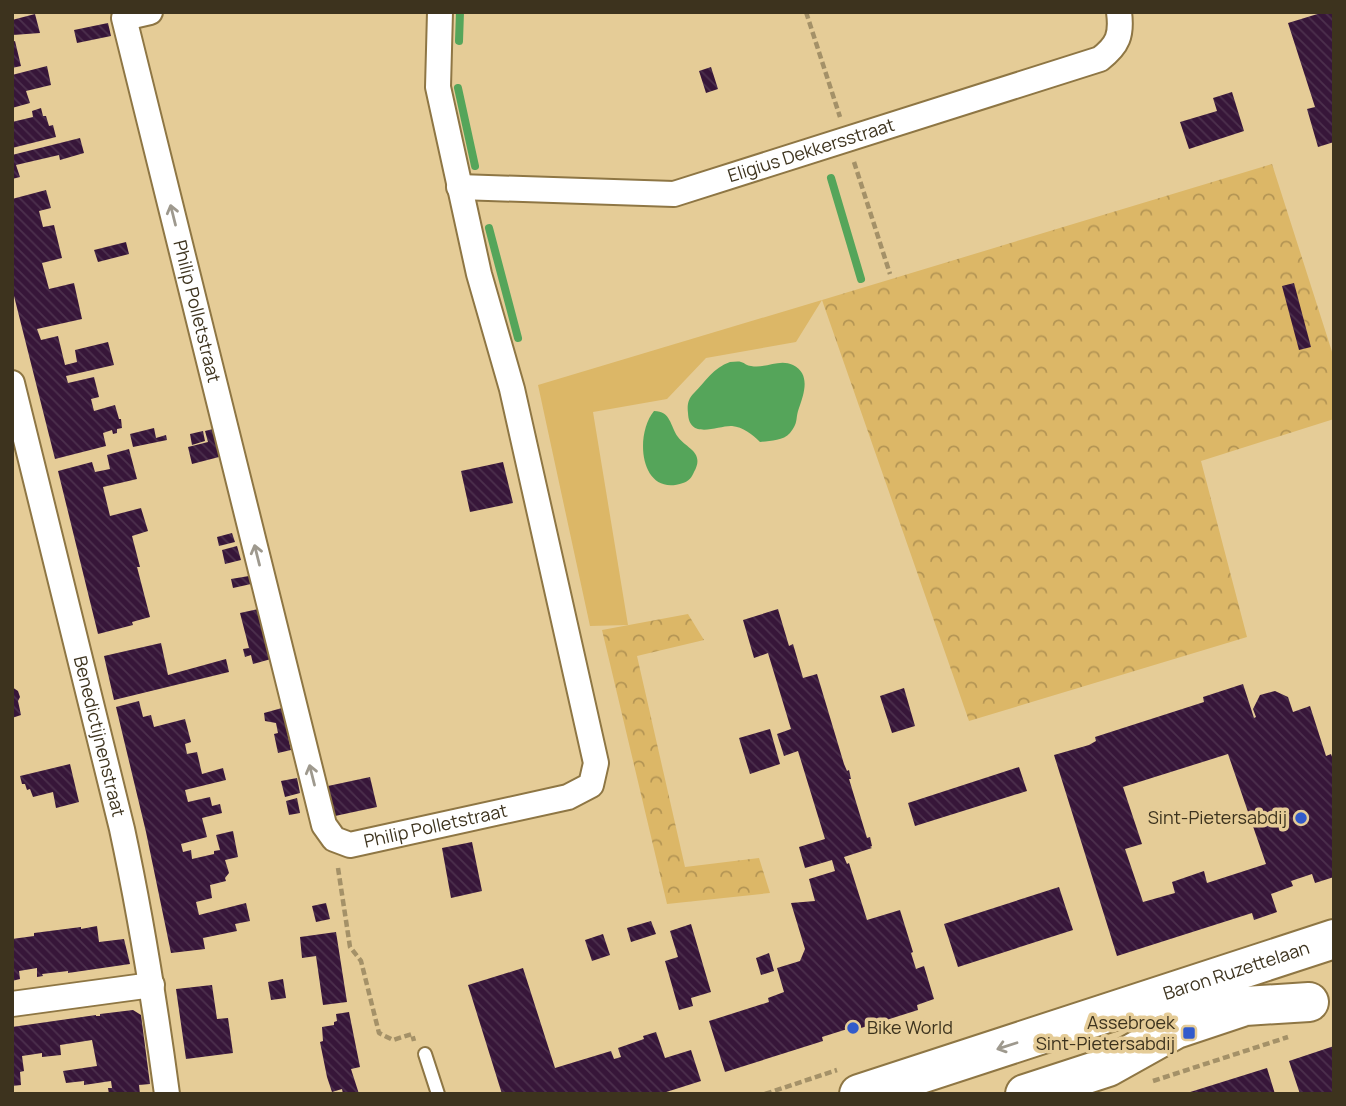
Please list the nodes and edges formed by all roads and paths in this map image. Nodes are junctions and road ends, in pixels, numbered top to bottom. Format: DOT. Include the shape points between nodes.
graph roads {
  1 [pos="150,12"];
  2 [pos="440,12"];
  3 [pos="1119,12"];
  4 [pos="459,187"];
  5 [pos="12,383"];
  6 [pos="334,839"];
  7 [pos="1334,939"];
  8 [pos="152,985"];
  9 [pos="12,1003"];
  10 [pos="1313,1011"];
  11 [pos="425,1054"];
  12 [pos="1148,1082"];
  13 [pos="167,1094"];
  14 [pos="438,1094"];
  15 [pos="859,1094"];
  16 [pos="1025,1094"];
  6 -- 1 [label="street, Philip Polletstraat, one-way" via="324,825 124,18"];
  2 -- 4 [label="street, Philip Polletstraat" via="438,87"];
  3 -- 4 [label="street, Eligius Dekkersstraat" via="1117,40 1100,59 674,194"];
  4 -- 6 [label="street, Philip Polletstraat" via="512,389 596,764 591,785 568,797 350,845"];
  5 -- 8 [label="street, Benedictijnenstraat" via="122,830"];
  6 -- 11 [label="path" via="350,947 361,961 379,1033 393,1040 412,1034 417,1050"];
  7 -- 15 [label="main road, Baron Ruzettelaan, one-way"];
  8 -- 9 [label="street"];
  8 -- 13 [label="street, Benedictijnenstraat"];
  10 -- 12 [label="path"];
  10 -- 16 [label="main road, Baron Ruzettelaan" via="1245,1006 1176,1029 1108,1067"];
  11 -- 14 [label="lane"];
}
